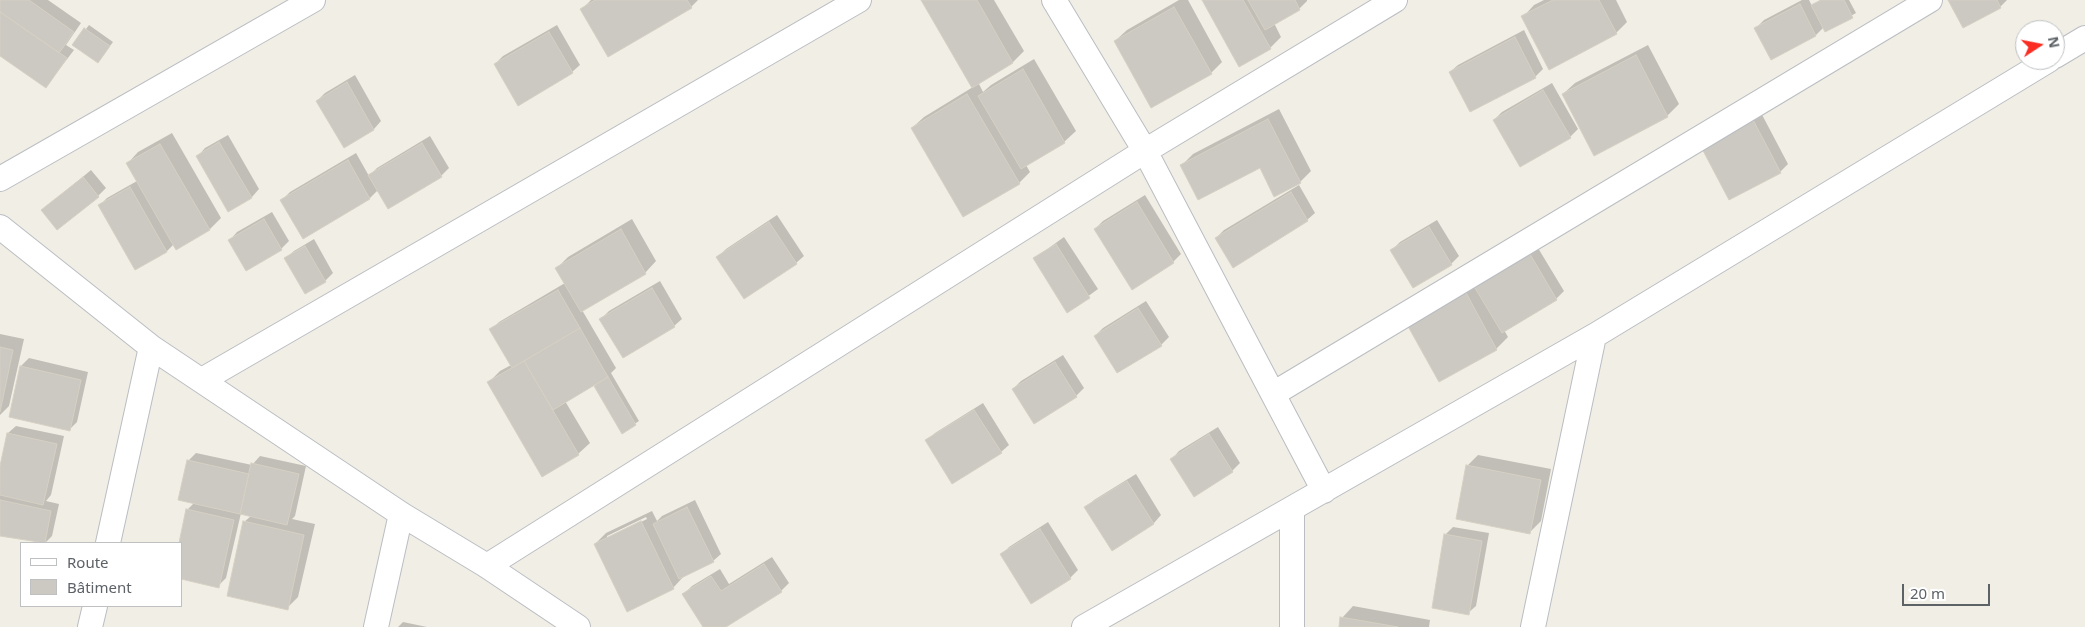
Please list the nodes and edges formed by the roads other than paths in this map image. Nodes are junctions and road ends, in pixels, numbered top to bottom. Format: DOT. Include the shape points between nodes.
graph roads {
  1 [pos="313,0"];
  2 [pos="859,0"];
  3 [pos="1054,0"];
  4 [pos="1395,0"];
  5 [pos="1930,0"];
  6 [pos="2085,38"];
  7 [pos="2065,50"];
  8 [pos="2033,70"];
  9 [pos="1144,151"];
  10 [pos="0,179"];
  11 [pos="0,227"];
  12 [pos="1594,336"];
  13 [pos="152,347"];
  14 [pos="202,380"];
  15 [pos="1273,394"];
  16 [pos="1324,492"];
  17 [pos="1292,510"];
  18 [pos="401,514"];
  19 [pos="108,542"];
  20 [pos="487,566"];
  21 [pos="95,607"];
  22 [pos="90,627"];
  23 [pos="376,627"];
  24 [pos="578,627"];
  25 [pos="1084,627"];
  26 [pos="1292,627"];
  27 [pos="1533,627"];
  1 -- 10 [label="street"];
  2 -- 14 [label="street"];
  3 -- 9 [label="street"];
  4 -- 9 [label="street"];
  5 -- 15 [label="street"];
  6 -- 7 [label="street"];
  8 -- 12 [label="street"];
  9 -- 15 [label="street"];
  9 -- 20 [label="street"];
  11 -- 13 [label="street"];
  12 -- 16 [label="street"];
  12 -- 27 [label="street"];
  13 -- 14 [label="street"];
  13 -- 19 [label="street"];
  14 -- 18 [label="street"];
  15 -- 16 [label="street"];
  16 -- 17 [label="street"];
  17 -- 25 [label="street"];
  17 -- 26 [label="street"];
  18 -- 20 [label="street"];
  18 -- 23 [label="street"];
  20 -- 24 [label="street"];
  21 -- 22 [label="street"];
}
